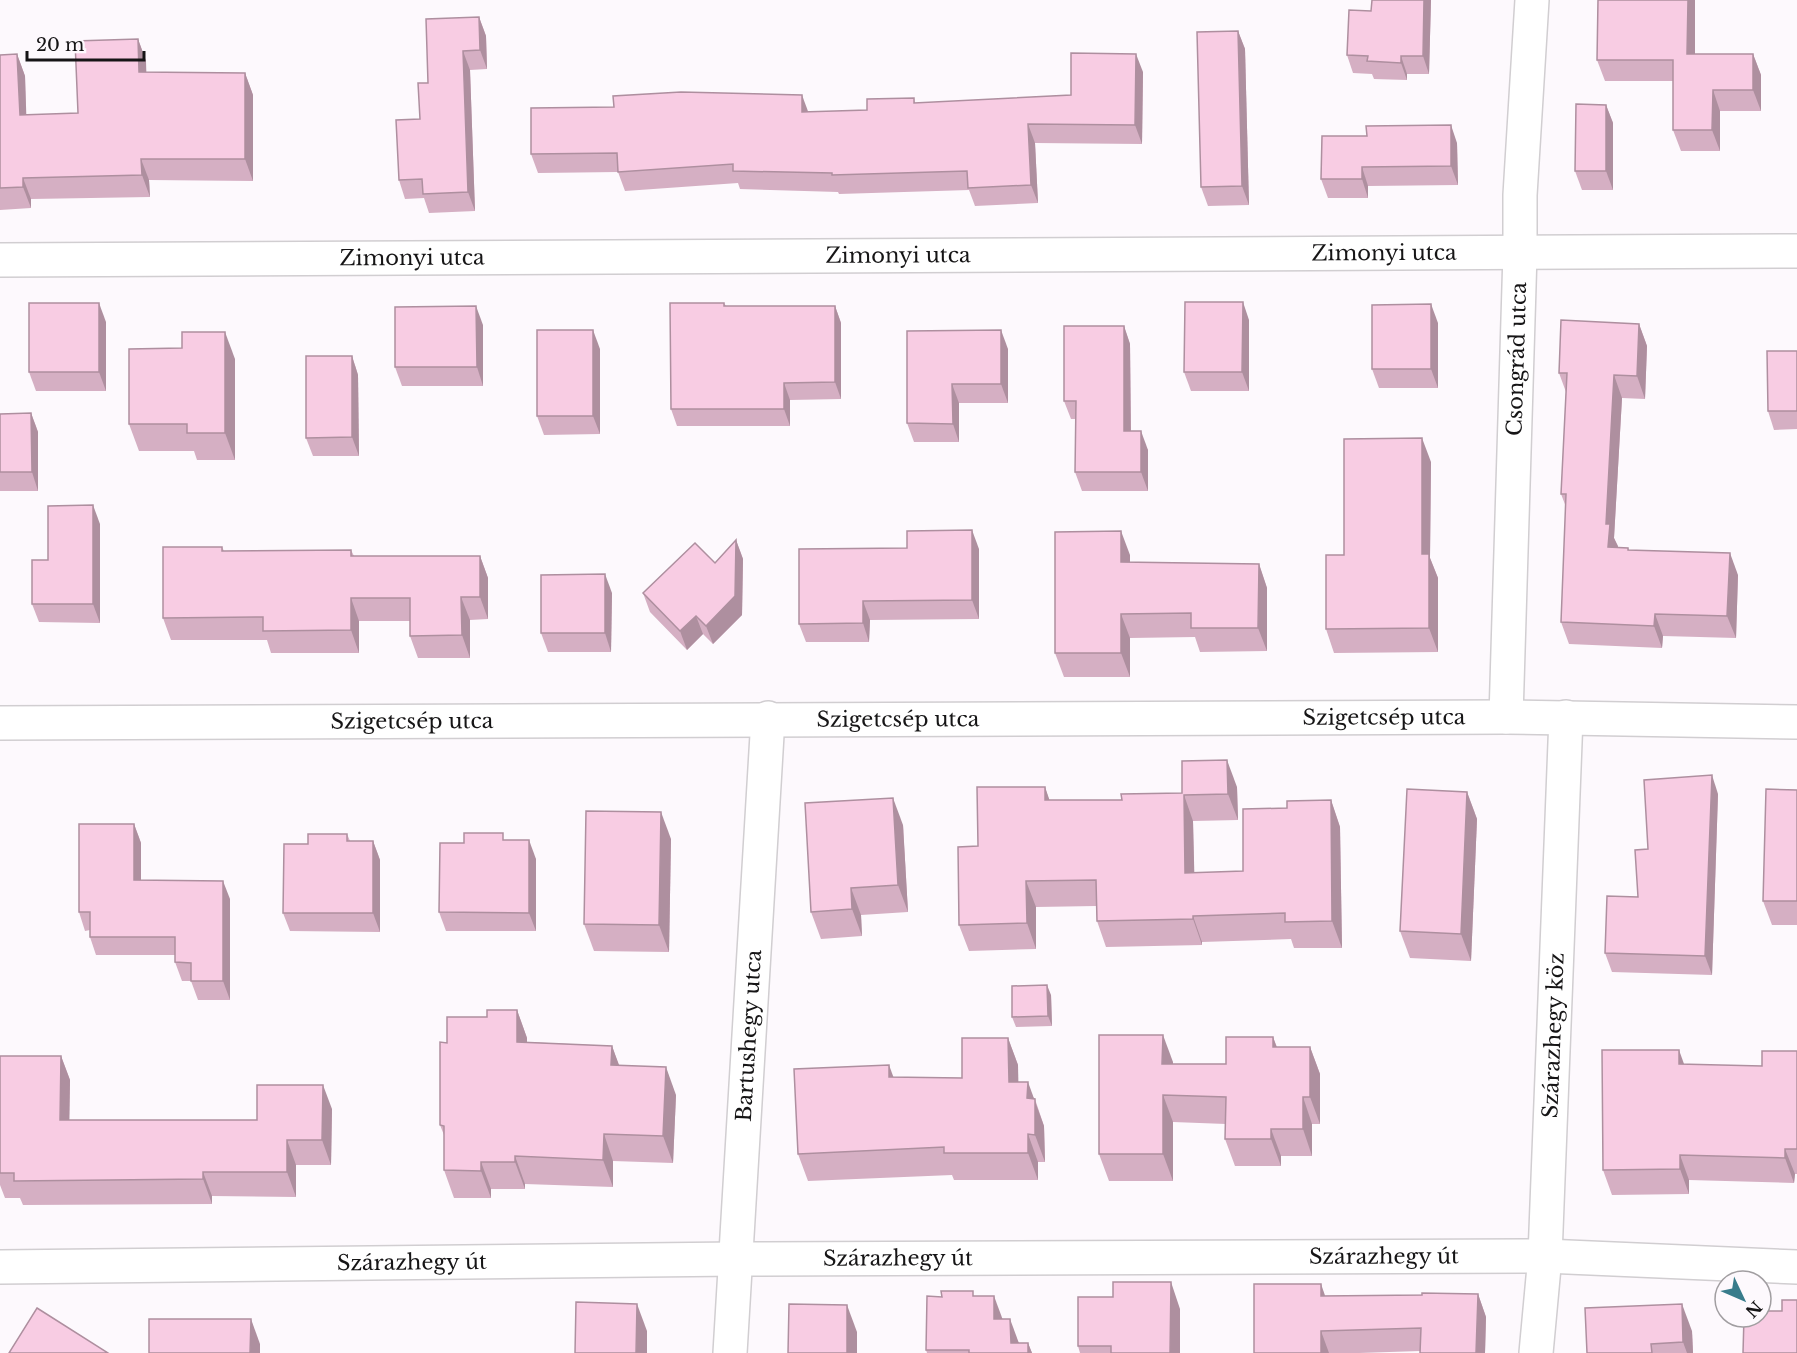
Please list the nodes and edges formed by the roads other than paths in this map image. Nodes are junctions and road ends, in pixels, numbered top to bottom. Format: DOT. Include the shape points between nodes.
graph roads {
  1 [pos="1532,0"];
  2 [pos="1797,251"];
  3 [pos="1520,253"];
  4 [pos="0,260"];
  5 [pos="1506,717"];
  6 [pos="1566,717"];
  7 [pos="768,718"];
  8 [pos="1797,722"];
  9 [pos="0,723"];
  10 [pos="1545,1256"];
  11 [pos="737,1259"];
  12 [pos="1797,1267"];
  13 [pos="0,1268"];
  14 [pos="730,1353"];
  15 [pos="1536,1353"];
  1 -- 3 [label="street, Csongrád utca"];
  2 -- 3 [label="street, Zimonyi utca"];
  3 -- 4 [label="street, Zimonyi utca"];
  3 -- 5 [label="street, Csongrád utca"];
  5 -- 6 [label="street, Szigetcsép utca"];
  5 -- 7 [label="street, Szigetcsép utca"];
  6 -- 8 [label="street, Szigetcsép utca"];
  6 -- 10 [label="street, Szárazhegy köz"];
  7 -- 9 [label="street, Szigetcsép utca"];
  7 -- 11 [label="street, Bartushegy utca"];
  10 -- 11 [label="street, Szárazhegy út"];
  10 -- 12 [label="street, Szárazhegy út"];
  10 -- 15 [label="street, Szárazhegy köz"];
  11 -- 13 [label="street, Szárazhegy út"];
  11 -- 14 [label="street, Bartushegy utca"];
}
